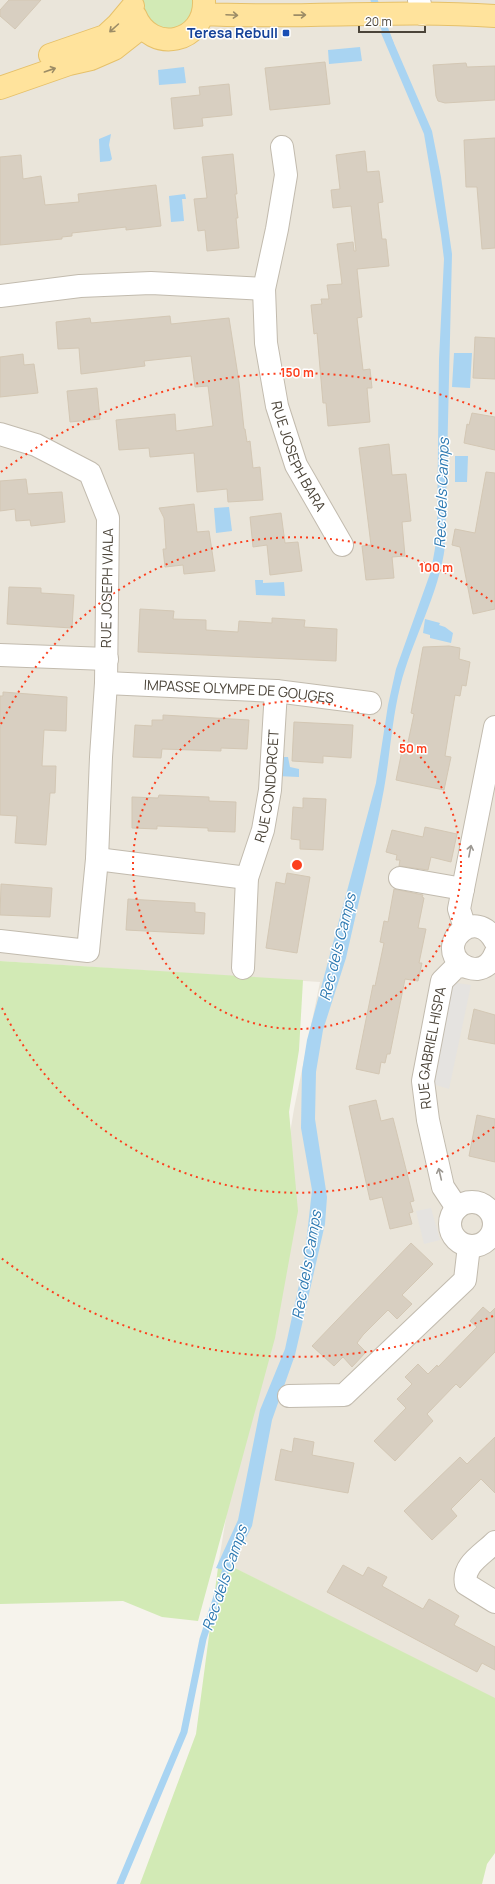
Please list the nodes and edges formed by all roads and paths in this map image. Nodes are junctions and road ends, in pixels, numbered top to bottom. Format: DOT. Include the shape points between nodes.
graph roads {
  1 [pos="134,3"];
  2 [pos="204,7"];
  3 [pos="420,7"];
  4 [pos="495,16"];
  5 [pos="142,27"];
  6 [pos="0,72"];
  7 [pos="0,88"];
  8 [pos="282,147"];
  9 [pos="264,289"];
  10 [pos="0,296"];
  11 [pos="0,434"];
  12 [pos="342,545"];
  13 [pos="0,655"];
  14 [pos="106,659"];
  15 [pos="106,683"];
  16 [pos="276,691"];
  17 [pos="370,703"];
  18 [pos="495,727"];
  19 [pos="97,859"];
  20 [pos="248,878"];
  21 [pos="400,878"];
  22 [pos="463,889"];
  23 [pos="465,928"];
  24 [pos="0,941"];
  25 [pos="494,954"];
  26 [pos="464,966"];
  27 [pos="242,968"];
  28 [pos="457,1208"];
  29 [pos="494,1213"];
  30 [pos="469,1246"];
  31 [pos="290,1396"];
  32 [pos="495,1542"];
  33 [pos="495,1602"];
  1 -- 5 [label="main road"];
  1 -- 6 [label="main road, one-way" via="105,36"];
  2 -- 3 [label="main road, one-way" via="248,16 399,14"];
  2 -- 5 [label="main road" via="199,23 193,30 176,39 158,38"];
  3 -- 4 [label="main road"];
  7 -- 5 [label="main road, one-way" via="114,49"];
  8 -- 9 [label="street, RUE JOSEPH BARA" via="286,175"];
  9 -- 10 [label="street" via="151,283 80,286"];
  9 -- 12 [label="street, RUE JOSEPH BARA" via="266,343 277,406 296,465"];
  11 -- 14 [label="street, RUE JOSEPH VIALA" via="36,445 90,473 108,518"];
  13 -- 14 [label="street"];
  14 -- 15 [label="street, RUE JOSEPH VIALA"];
  15 -- 16 [label="street, IMPASSE OLYMPE DE GOUGES"];
  15 -- 19 [label="street, RUE JOSEPH VIALA"];
  16 -- 17 [label="street, IMPASSE OLYMPE DE GOUGES"];
  16 -- 20 [label="street, RUE CONDORCET" via="270,790 263,830"];
  22 -- 18 [label="street, one-way"];
  19 -- 20 [label="street"];
  19 -- 24 [label="street" via="88,951"];
  20 -- 27 [label="street, RUE CONDORCET"];
  21 -- 22 [label="street"];
  22 -- 23 [label="street" via="459,909"];
  23 -- 25 [label="street" via="474,926 491,933"];
  23 -- 26 [label="street" via="459,933 453,946 456,957"];
  25 -- 26 [label="street" via="487,966 471,969"];
  28 -- 26 [label="street, RUE GABRIEL HISPA, one-way" via="443,1187 428,1120 423,1081 442,981 456,967"];
  28 -- 29 [label="street" via="472,1202"];
  28 -- 30 [label="street" via="450,1223 451,1231 461,1244"];
  29 -- 30 [label="street" via="493,1233 487,1241 479,1246"];
  30 -- 31 [label="street" via="465,1280 344,1395"];
  32 -- 33 [label="street" via="467,1568 464,1576 466,1584"];
}
